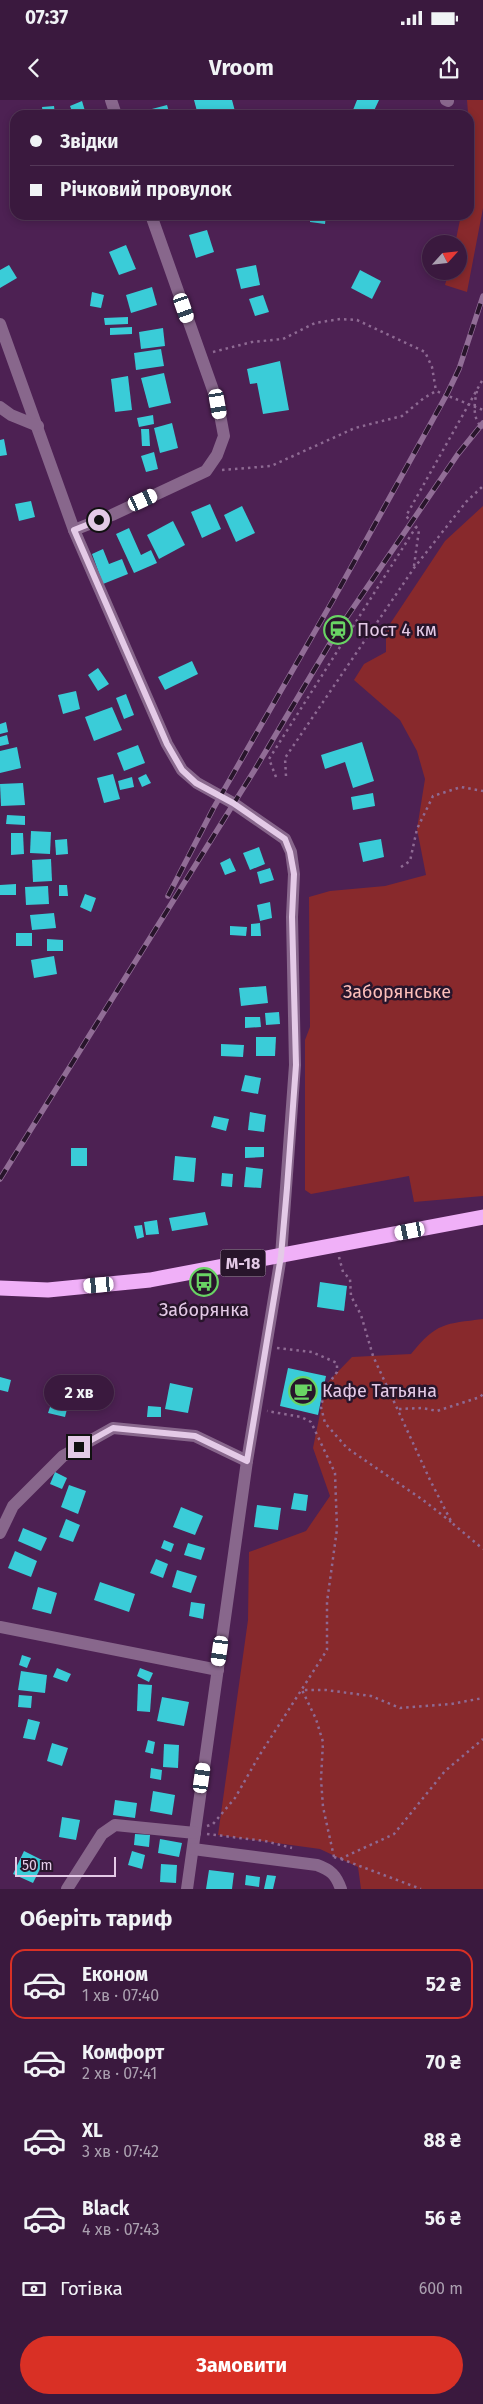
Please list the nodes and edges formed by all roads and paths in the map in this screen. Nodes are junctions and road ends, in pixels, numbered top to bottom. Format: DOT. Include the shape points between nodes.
graph roads {
  1 [pos="153,220"];
  2 [pos="0,324"];
  3 [pos="200,356"];
  4 [pos="483,379"];
  5 [pos="478,387"];
  6 [pos="436,391"];
  7 [pos="468,405"];
  8 [pos="0,407"];
  9 [pos="475,408"];
  10 [pos="483,410"];
  11 [pos="38,426"];
  12 [pos="483,428"];
  13 [pos="206,471"];
  14 [pos="483,486"];
  15 [pos="416,527"];
  16 [pos="74,530"];
  17 [pos="414,568"];
  18 [pos="286,776"];
  19 [pos="276,777"];
  20 [pos="483,791"];
  21 [pos="401,867"];
  22 [pos="483,1217"];
  23 [pos="337,1245"];
  24 [pos="281,1256"];
  25 [pos="0,1288"];
  26 [pos="266,1346"];
  27 [pos="483,1394"];
  28 [pos="399,1409"];
  29 [pos="255,1410"];
  30 [pos="247,1461"];
  31 [pos="452,1523"];
  32 [pos="0,1533"];
  33 [pos="483,1549"];
  34 [pos="0,1627"];
  35 [pos="218,1670"];
  36 [pos="302,1690"];
  37 [pos="483,1698"];
  38 [pos="483,1739"];
  39 [pos="195,1833"];
  40 [pos="193,1849"];
  41 [pos="298,1849"];
  42 [pos="329,1856"];
  43 [pos="334,1857"];
  44 [pos="340,1859"];
  45 [pos="67,1889"];
  46 [pos="187,1889"];
  47 [pos="341,1889"];
  48 [pos="421,1889"];
  1 -- 3 [label="street"];
  2 -- 11 [label="street"];
  3 -- 6 [label="path" via="252,342 283,339 315,323 357,320 425,352 432,367"];
  3 -- 13 [label="street" via="218,404 224,436"];
  4 -- 5 [label="path"];
  5 -- 7 [label="path"];
  5 -- 9 [label="path"];
  6 -- 7 [label="path"];
  6 -- 13 [label="path" via="402,416 354,428 271,466"];
  7 -- 9 [label="path"];
  7 -- 15 [label="path" via="406,516"];
  8 -- 11 [label="street"];
  9 -- 10 [label="path"];
  9 -- 12 [label="path" via="476,420"];
  11 -- 16 [label="street"];
  13 -- 16 [label="street"];
  14 -- 17 [label="path" via="466,502"];
  15 -- 17 [label="path" via="419,530"];
  15 -- 19 [label="path" via="269,758"];
  16 -- 24 [label="street" via="167,744 182,770 196,783 276,832 285,839 290,852 294,874 296,1065"];
  17 -- 18 [label="path" via="285,758"];
  20 -- 21 [label="path" via="461,788 433,796 418,829 410,861"];
  22 -- 23 [label="highway, М-18"];
  23 -- 24 [label="highway, М-18"];
  23 -- 28 [label="path" via="343,1272 350,1279 351,1296 361,1315 373,1356"];
  24 -- 25 [label="highway, М-18" via="150,1280 48,1290"];
  24 -- 26 [label="street"];
  26 -- 29 [label="street"];
  26 -- 31 [label="path" via="312,1352 337,1362 337,1372 325,1389 321,1407 325,1423 347,1448"];
  27 -- 28 [label="path" via="437,1411"];
  28 -- 31 [label="path"];
  29 -- 30 [label="street"];
  29 -- 36 [label="path" via="275,1411 311,1422 335,1473 337,1529 327,1602 327,1650"];
  30 -- 32 [label="street" via="195,1436 113,1428 63,1456 13,1506"];
  30 -- 35 [label="street"];
  31 -- 33 [label="path"];
  34 -- 35 [label="street"];
  35 -- 39 [label="street"];
  36 -- 37 [label="path" via="371,1696 400,1708"];
  36 -- 39 [label="path" via="235,1798 213,1824"];
  36 -- 43 [label="path" via="323,1742 323,1807"];
  38 -- 44 [label="path" via="445,1771 394,1834"];
  39 -- 40 [label="street"];
  39 -- 41 [label="path" via="265,1841"];
  39 -- 45 [label="street" via="115,1825 102,1834"];
  40 -- 46 [label="street"];
  40 -- 47 [label="street" via="317,1865 330,1870"];
  42 -- 43 [label="path"];
  43 -- 44 [label="path"];
  44 -- 48 [label="path"];
}
